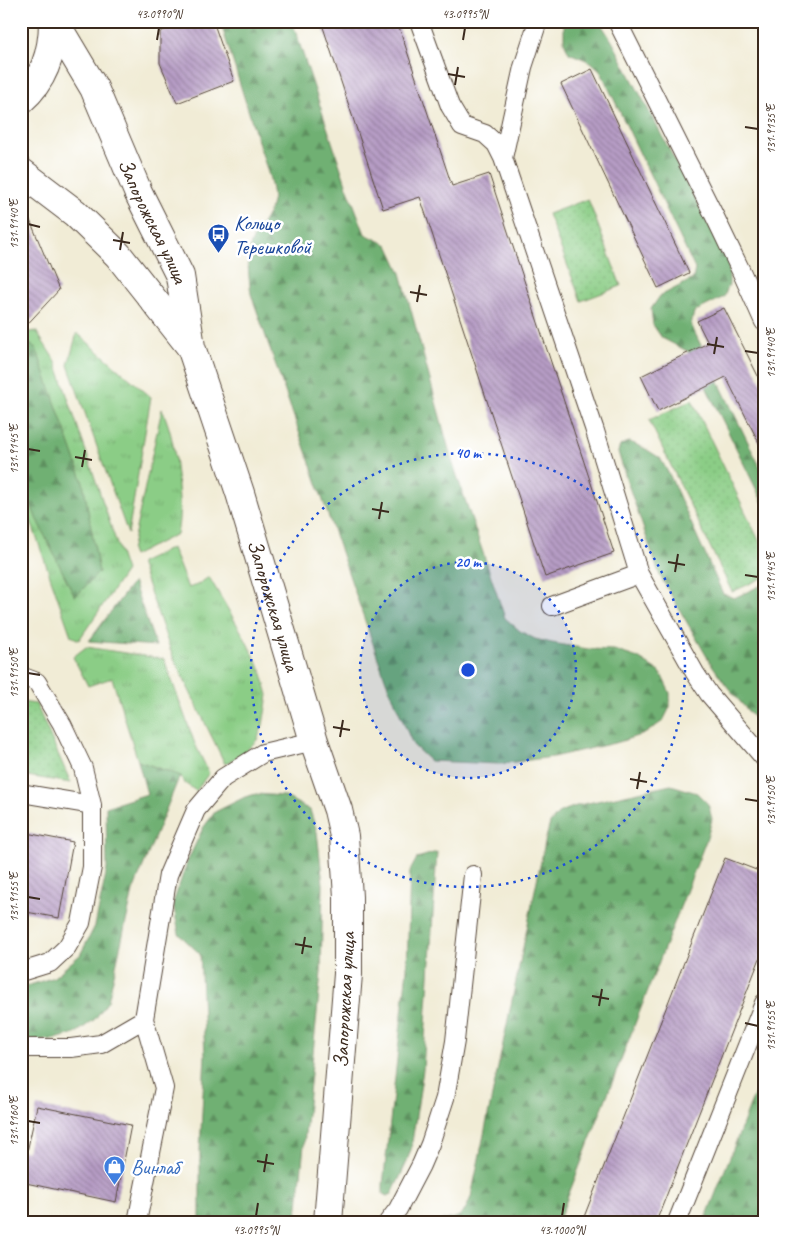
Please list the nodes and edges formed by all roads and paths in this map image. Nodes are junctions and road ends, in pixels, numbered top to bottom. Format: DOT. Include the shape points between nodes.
graph roads {
  1 [pos="54,21"];
  2 [pos="419,21"];
  3 [pos="538,21"];
  4 [pos="617,21"];
  5 [pos="21,100"];
  6 [pos="504,158"];
  7 [pos="21,172"];
  8 [pos="764,322"];
  9 [pos="191,347"];
  10 [pos="639,574"];
  11 [pos="552,606"];
  12 [pos="21,676"];
  13 [pos="314,741"];
  14 [pos="764,758"];
  15 [pos="21,793"];
  16 [pos="92,805"];
  17 [pos="472,875"];
  18 [pos="21,972"];
  19 [pos="764,1004"];
  20 [pos="144,1019"];
  21 [pos="21,1048"];
  22 [pos="137,1222"];
  23 [pos="328,1222"];
  24 [pos="388,1222"];
  25 [pos="677,1222"];
  1 -- 5 [label="main road" via="45,67"];
  1 -- 9 [label="main road, Запорожская улица" via="94,88 138,192 180,276"];
  2 -- 6 [label="lane" via="450,106 462,126 484,134 496,144"];
  3 -- 6 [label="lane" via="523,66"];
  4 -- 8 [label="lane" via="720,226"];
  6 -- 10 [label="lane"];
  7 -- 9 [label="main road" via="75,213 118,255"];
  9 -- 13 [label="main road, Запорожская улица" via="240,493"];
  10 -- 11 [label="lane"];
  10 -- 14 [label="lane" via="709,694"];
  12 -- 16 [label="lane" via="37,682 62,724 83,768"];
  13 -- 20 [label="lane" via="263,753 224,778 196,810 168,876"];
  13 -- 23 [label="main road, Запорожская улица" via="344,836 348,897 348,974"];
  15 -- 16 [label="lane"];
  16 -- 18 [label="lane" via="92,868 81,923 67,947 50,963"];
  17 -- 24 [label="lane" via="456,1041 446,1098 421,1165"];
  19 -- 25 [label="lane"];
  20 -- 21 [label="lane" via="101,1044"];
  20 -- 22 [label="lane" via="164,1088"];
}
